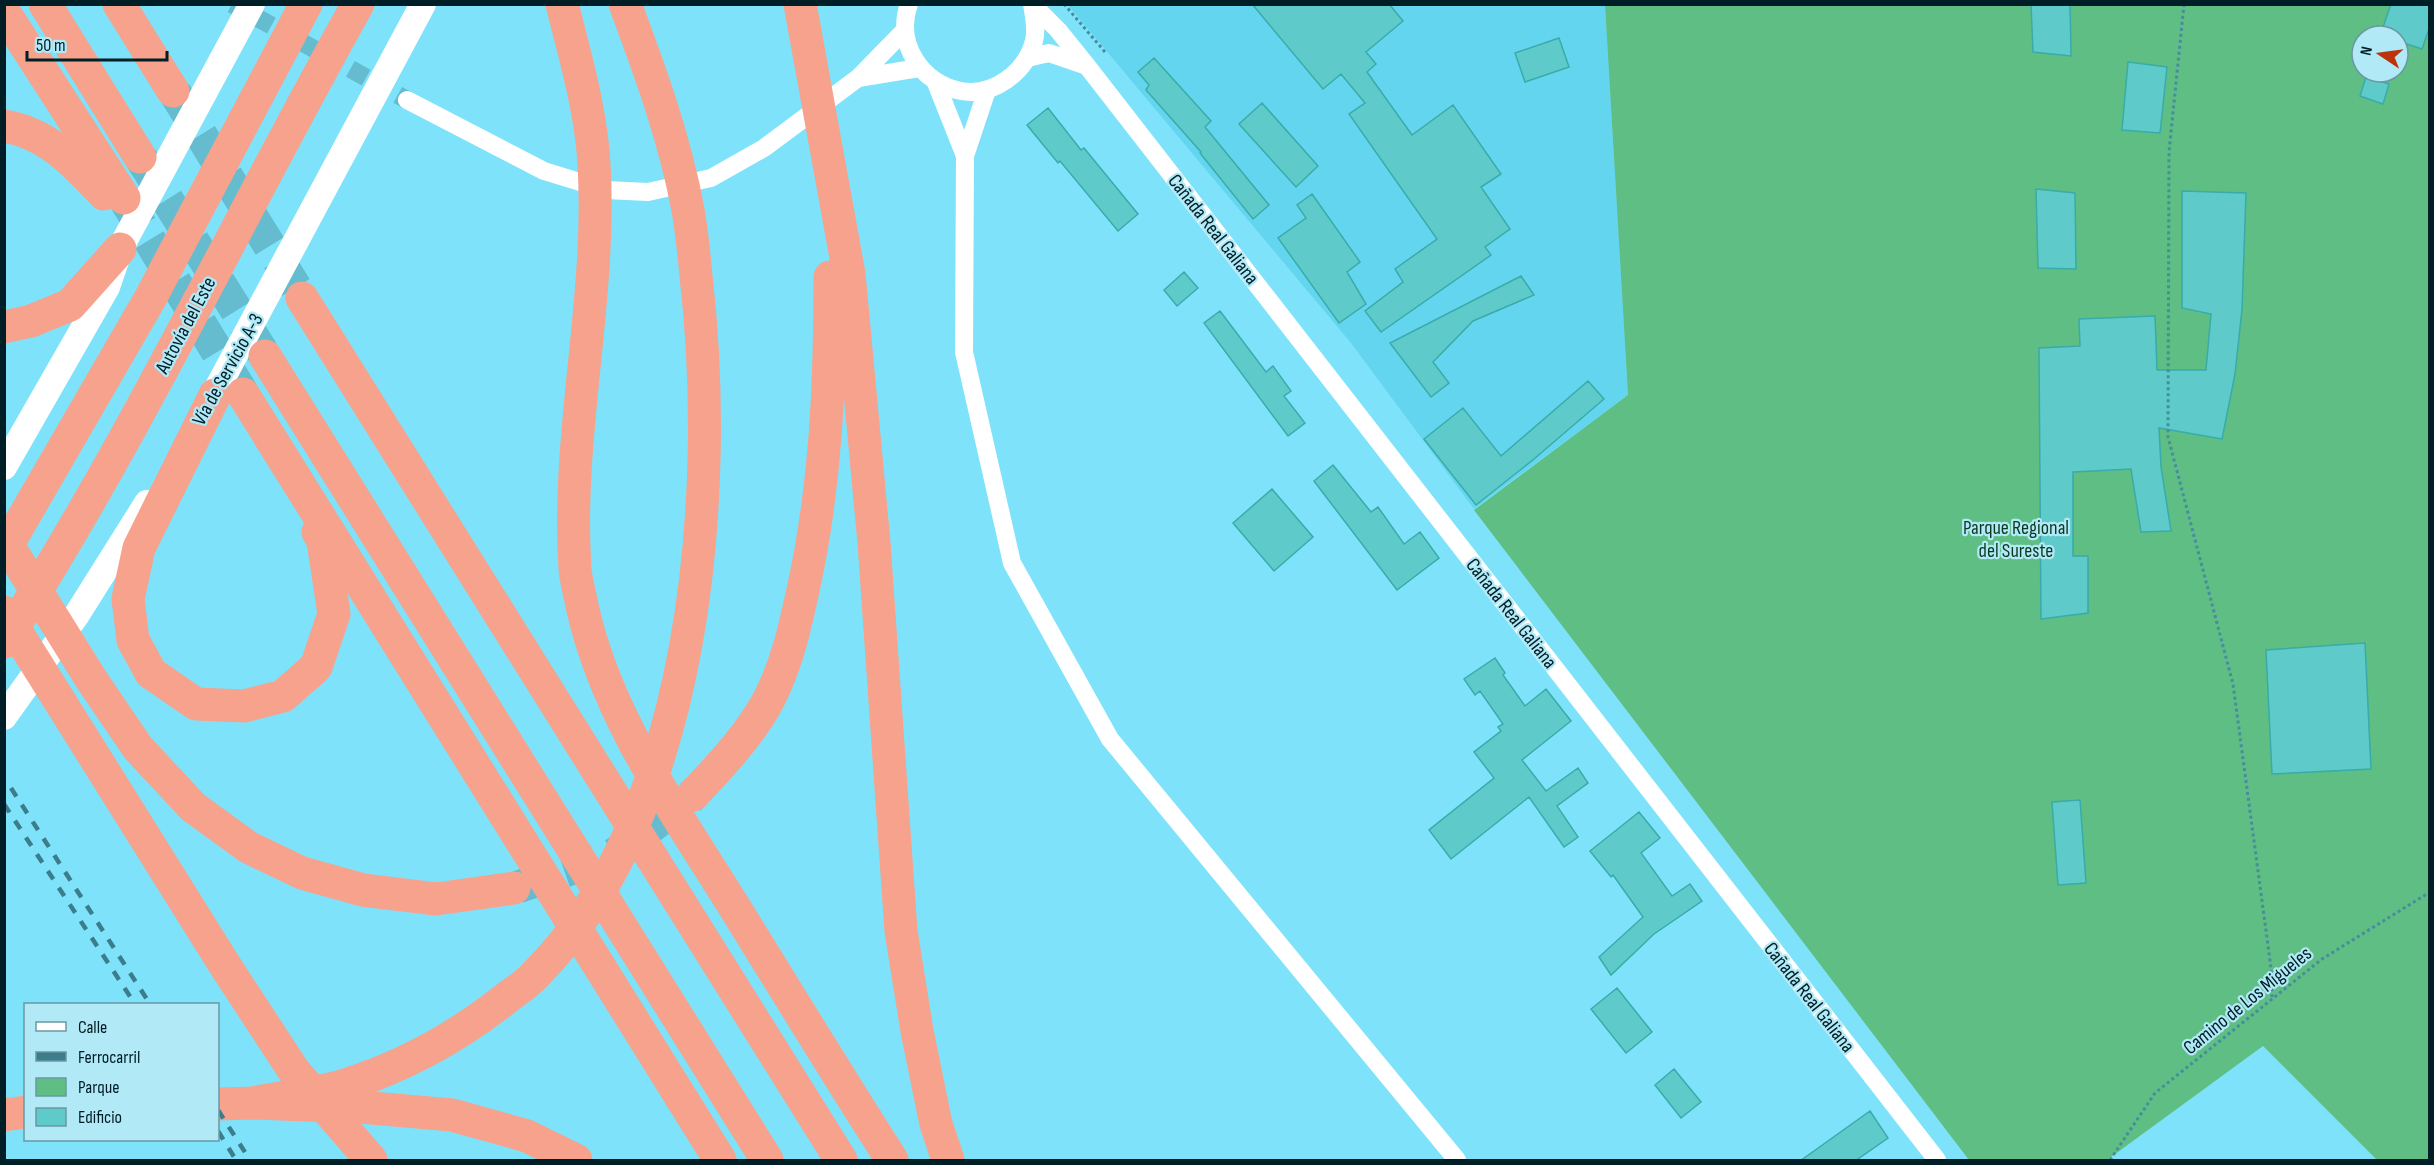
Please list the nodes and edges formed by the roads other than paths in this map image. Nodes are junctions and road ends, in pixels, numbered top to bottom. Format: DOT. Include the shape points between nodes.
graph roads {
  1 [pos="45,4"];
  2 [pos="119,4"];
  3 [pos="252,4"];
  4 [pos="358,4"];
  5 [pos="423,4"];
  6 [pos="562,4"];
  7 [pos="625,4"];
  8 [pos="800,4"];
  9 [pos="909,4"];
  10 [pos="1032,4"];
  11 [pos="303,10"];
  12 [pos="4,12"];
  13 [pos="904,30"];
  14 [pos="1027,58"];
  15 [pos="1087,66"];
  16 [pos="919,68"];
  17 [pos="858,78"];
  18 [pos="936,83"];
  19 [pos="987,90"];
  20 [pos="173,91"];
  21 [pos="407,100"];
  22 [pos="4,126"];
  23 [pos="827,152"];
  24 [pos="965,156"];
  25 [pos="140,157"];
  26 [pos="120,249"];
  27 [pos="302,298"];
  28 [pos="4,327"];
  29 [pos="265,356"];
  30 [pos="229,394"];
  31 [pos="264,430"];
  32 [pos="4,467"];
  33 [pos="9,540"];
  34 [pos="4,612"];
  35 [pos="4,642"];
  36 [pos="4,717"];
  37 [pos="693,795"];
  38 [pos="514,888"];
  39 [pos="352,1096"];
  40 [pos="219,1104"];
  41 [pos="24,1112"];
  42 [pos="4,1115"];
  43 [pos="371,1161"];
  44 [pos="576,1161"];
  45 [pos="720,1161"];
  46 [pos="767,1161"];
  47 [pos="841,1161"];
  48 [pos="892,1161"];
  49 [pos="948,1161"];
  50 [pos="1457,1161"];
  51 [pos="1937,1161"];
  1 -- 25 [label="highway"];
  2 -- 20 [label="highway"];
  3 -- 26 [label="main road"];
  4 -- 35 [label="highway, Autovía del Este" via="179,339 48,574"];
  5 -- 30 [label="main road, Vía de Servicio A-3" via="299,237"];
  6 -- 48 [label="highway" via="580,76 594,161 591,299 574,483 575,572 591,645 620,717 665,795"];
  7 -- 39 [label="highway" via="679,163 704,340 703,510 693,601 674,701 630,836 575,932 534,977 472,1025"];
  8 -- 23 [label="highway"];
  9 -- 13 [label="street"];
  10 -- 14 [label="street" via="1034,40"];
  10 -- 15 [label="street, Cañada Real Galiana"];
  11 -- 33 [label="highway" via="151,297"];
  12 -- 22 [label="highway" via="120,202 53,144 30,132"];
  13 -- 16 [label="street"];
  13 -- 17 [label="street"];
  14 -- 15 [label="street" via="1049,53"];
  14 -- 19 [label="street" via="1017,72"];
  15 -- 51 [label="street, Cañada Real Galiana"];
  16 -- 17 [label="street"];
  16 -- 18 [label="street"];
  17 -- 21 [label="street" via="764,148 711,178 648,192 606,190 543,171"];
  18 -- 19 [label="street" via="961,91"];
  18 -- 24 [label="street"];
  19 -- 24 [label="street"];
  23 -- 37 [label="highway" via="830,393 815,535 791,646 769,699 737,747"];
  23 -- 49 [label="highway" via="849,274 902,931 917,1031 936,1124"];
  24 -- 50 [label="street" via="964,352 1012,563 1110,739"];
  26 -- 28 [label="highway" via="70,305"];
  26 -- 32 [label="main road" via="107,287"];
  27 -- 47 [label="highway"];
  29 -- 46 [label="highway"];
  30 -- 31 [label="highway"];
  30 -- 31 [label="highway" via="139,548 128,598 133,640 151,674 196,704 244,706 283,696 316,667 334,614 323,541"];
  30 -- 36 [label="main road, Vía de Servicio A-3"];
  31 -- 45 [label="highway"];
  33 -- 38 [label="highway" via="91,679 138,748 193,807 248,847 303,873 363,891 436,899"];
  34 -- 43 [label="highway" via="294,1071"];
  39 -- 40 [label="highway"];
  39 -- 44 [label="highway" via="452,1115 527,1136"];
  41 -- 42 [label="highway"];
}
